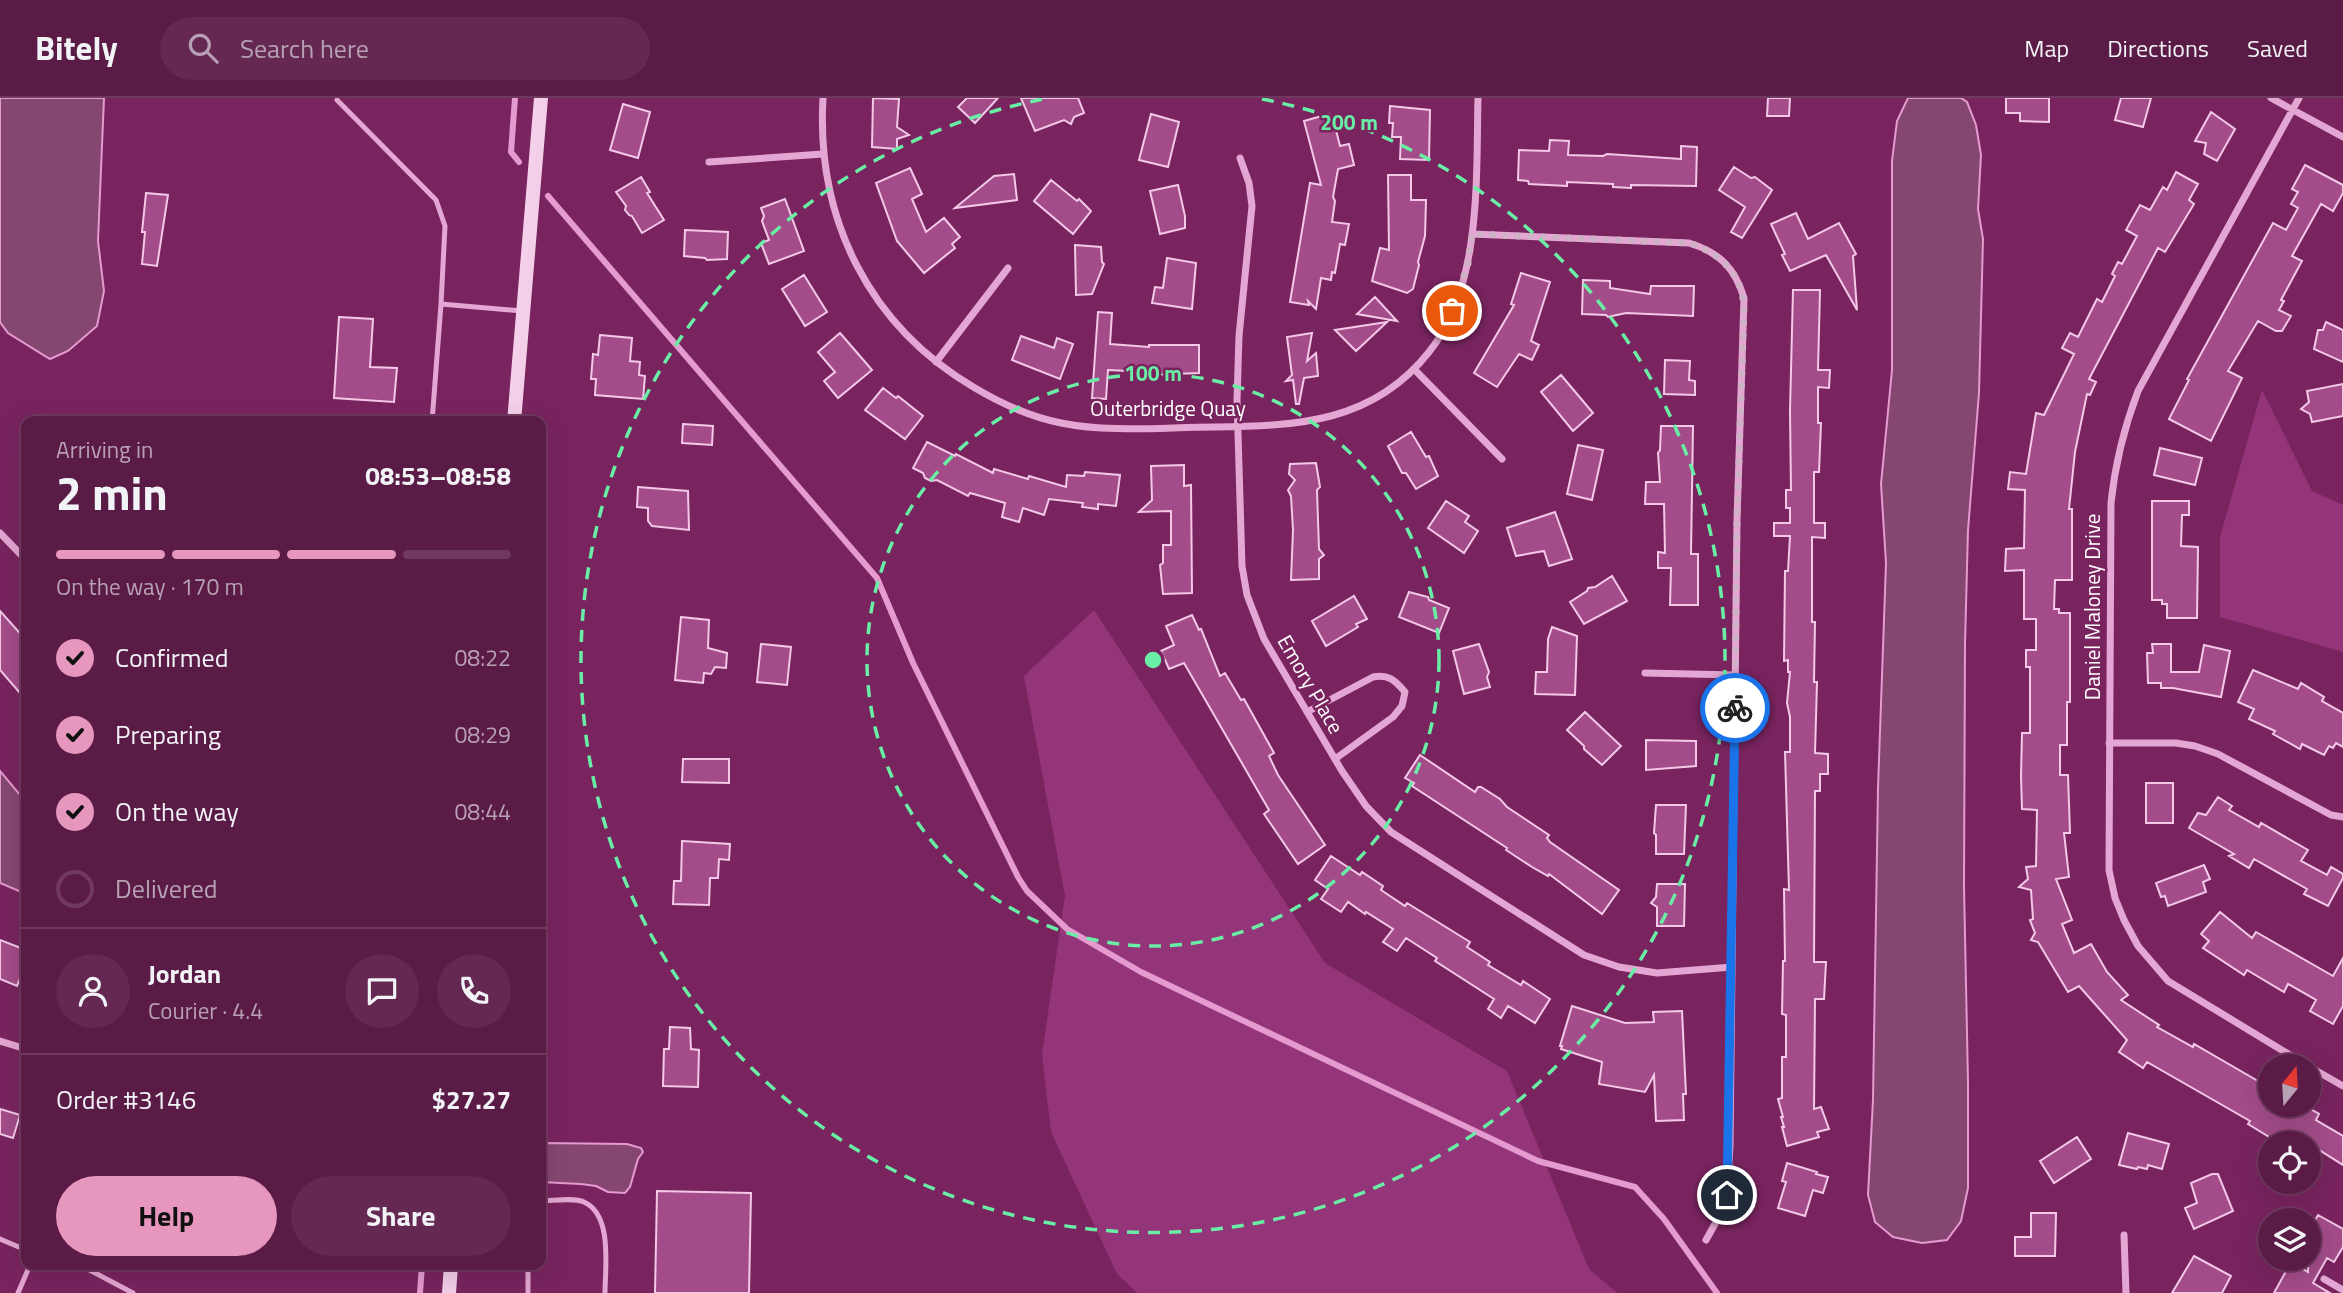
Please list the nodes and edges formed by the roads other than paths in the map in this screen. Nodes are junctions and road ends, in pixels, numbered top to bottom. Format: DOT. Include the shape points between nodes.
graph roads {
  1 [pos="541,98"];
  2 [pos="822,98"];
  3 [pos="1478,98"];
  4 [pos="2271,98"];
  5 [pos="2298,98"];
  6 [pos="337,100"];
  7 [pos="2292,110"];
  8 [pos="2343,137"];
  9 [pos="822,154"];
  10 [pos="1240,158"];
  11 [pos="709,162"];
  12 [pos="1472,234"];
  13 [pos="1008,268"];
  14 [pos="441,304"];
  15 [pos="522,311"];
  16 [pos="936,362"];
  17 [pos="1414,369"];
  18 [pos="432,416"];
  19 [pos="514,416"];
  20 [pos="1237,426"];
  21 [pos="1502,459"];
  22 [pos="0,533"];
  23 [pos="21,555"];
  24 [pos="1645,673"];
  25 [pos="1735,675"];
  26 [pos="1307,712"];
  27 [pos="2109,743"];
  28 [pos="1335,759"];
  29 [pos="2343,817"];
  30 [pos="1732,967"];
  31 [pos="0,1041"];
  32 [pos="21,1047"];
  33 [pos="2288,1054"];
  34 [pos="2321,1073"];
  35 [pos="2343,1086"];
  36 [pos="546,1201"];
  37 [pos="2124,1235"];
  38 [pos="0,1239"];
  39 [pos="1706,1240"];
  40 [pos="21,1248"];
  41 [pos="28,1270"];
  42 [pos="89,1270"];
  43 [pos="451,1270"];
  44 [pos="527,1270"];
  45 [pos="2324,1279"];
  46 [pos="2343,1290"];
  47 [pos="18,1293"];
  48 [pos="133,1293"];
  49 [pos="449,1293"];
  50 [pos="527,1293"];
  51 [pos="605,1293"];
  52 [pos="2126,1293"];
  1 -- 15 [label="main road"];
  2 -- 9 [label="street, Outerbridge Quay"];
  3 -- 12 [label="street, Outerbridge Quay"];
  4 -- 7 [label="street"];
  5 -- 7 [label="street, Daniel Maloney Drive"];
  6 -- 14 [label="lane" via="436,200 445,226"];
  7 -- 8 [label="street"];
  7 -- 27 [label="street, Daniel Maloney Drive" via="2138,391 2125,427 2110,503"];
  9 -- 11 [label="street"];
  9 -- 16 [label="street, Outerbridge Quay" via="835,216 862,276 910,340"];
  10 -- 20 [label="street, Emory Place" via="1252,206 1239,336"];
  12 -- 17 [label="street, Outerbridge Quay" via="1468,264 1446,326"];
  12 -- 25 [label="street" via="1689,243 1718,255 1739,282 1744,308"];
  13 -- 16 [label="street"];
  14 -- 15 [label="lane"];
  14 -- 18 [label="lane"];
  15 -- 19 [label="main road"];
  16 -- 20 [label="street, Outerbridge Quay" via="997,401 1062,423 1102,428"];
  17 -- 20 [label="street, Outerbridge Quay" via="1394,387 1350,410 1285,425"];
  17 -- 21 [label="street"];
  20 -- 26 [label="street, Emory Place" via="1247,595 1264,639"];
  22 -- 23 [label="street"];
  24 -- 25 [label="street"];
  25 -- 30 [label="street"];
  26 -- 28 [label="street, Emory Place"];
  26 -- 28 [label="street" via="1382,675 1396,680 1405,692 1393,717"];
  27 -- 29 [label="street" via="2195,746"];
  27 -- 33 [label="street, Daniel Maloney Drive" via="2109,870 2115,898 2138,946 2168,981"];
  28 -- 30 [label="street, Emory Place" via="1366,806 1391,832 1584,955 1657,973"];
  30 -- 39 [label="street" via="1727,1195"];
  31 -- 32 [label="street"];
  34 -- 35 [label="street, Daniel Maloney Drive"];
  36 -- 51 [label="lane" via="583,1201 595,1211 605,1235"];
  37 -- 52 [label="street"];
  38 -- 40 [label="lane"];
  41 -- 47 [label="lane"];
  42 -- 48 [label="lane"];
  43 -- 49 [label="main road"];
  44 -- 50 [label="lane"];
  45 -- 46 [label="street"];
}
